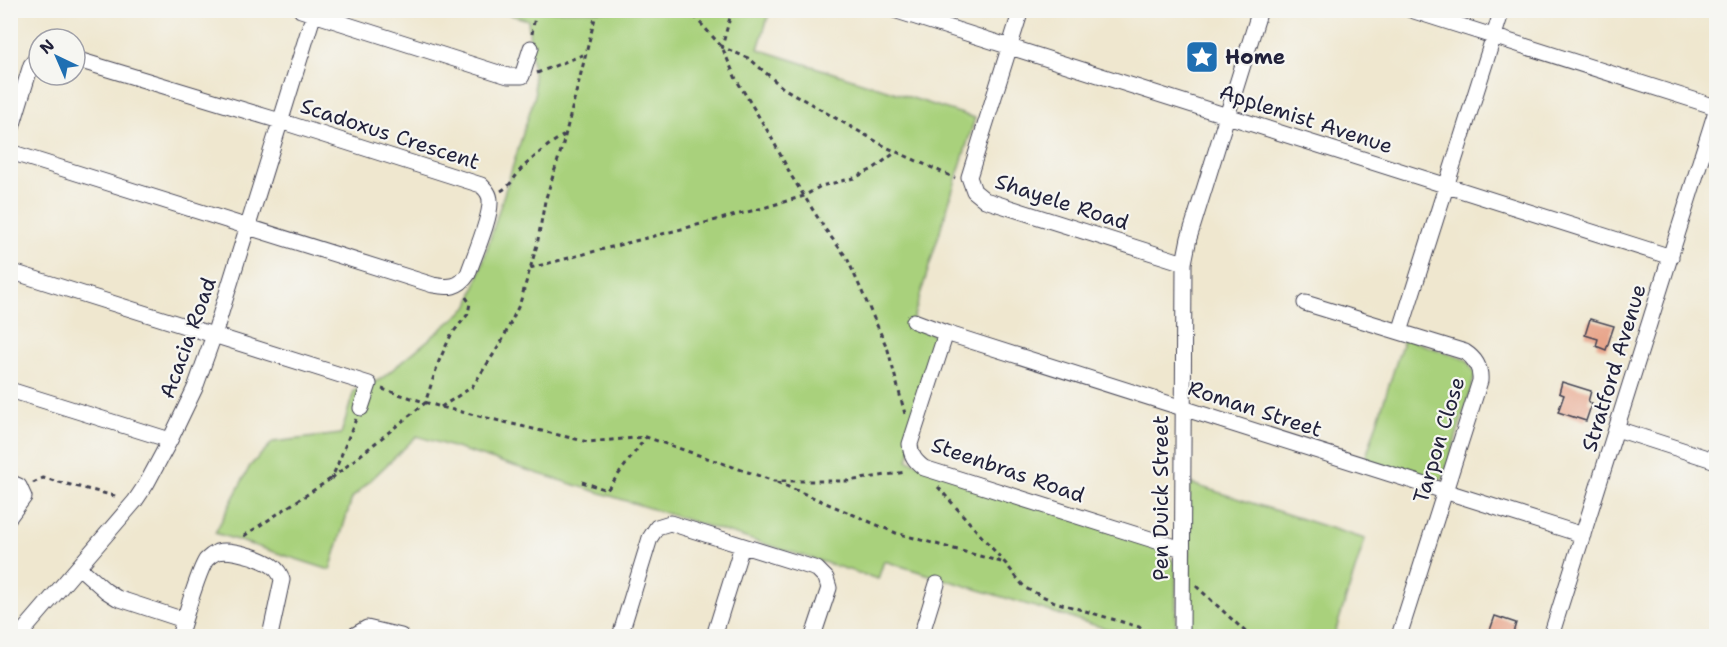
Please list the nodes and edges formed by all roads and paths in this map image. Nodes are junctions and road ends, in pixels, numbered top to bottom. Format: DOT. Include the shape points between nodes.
graph roads {
  1 [pos="536,10"];
  2 [pos="597,10"];
  3 [pos="684,10"];
  4 [pos="723,10"];
  5 [pos="732,10"];
  6 [pos="894,10"];
  7 [pos="1021,10"];
  8 [pos="1260,10"];
  9 [pos="1411,10"];
  10 [pos="1502,10"];
  11 [pos="310,12"];
  12 [pos="694,16"];
  13 [pos="1493,37"];
  14 [pos="722,47"];
  15 [pos="1010,47"];
  16 [pos="531,48"];
  17 [pos="585,54"];
  18 [pos="87,62"];
  19 [pos="522,76"];
  20 [pos="27,78"];
  21 [pos="1716,109"];
  22 [pos="1227,116"];
  23 [pos="280,121"];
  24 [pos="10,134"];
  25 [pos="565,135"];
  26 [pos="10,152"];
  27 [pos="896,152"];
  28 [pos="1446,185"];
  29 [pos="487,190"];
  30 [pos="974,191"];
  31 [pos="804,195"];
  32 [pos="248,226"];
  33 [pos="1671,257"];
  34 [pos="1184,263"];
  35 [pos="530,268"];
  36 [pos="10,271"];
  37 [pos="456,286"];
  38 [pos="1305,303"];
  39 [pos="914,321"];
  40 [pos="1400,332"];
  41 [pos="946,333"];
  42 [pos="214,335"];
  43 [pos="369,384"];
  44 [pos="10,390"];
  45 [pos="425,403"];
  46 [pos="441,407"];
  47 [pos="360,408"];
  48 [pos="1183,408"];
  49 [pos="1617,429"];
  50 [pos="913,432"];
  51 [pos="646,437"];
  52 [pos="170,440"];
  53 [pos="1716,461"];
  54 [pos="924,468"];
  55 [pos="332,478"];
  56 [pos="774,481"];
  57 [pos="582,482"];
  58 [pos="16,485"];
  59 [pos="1445,492"];
  60 [pos="135,501"];
  61 [pos="10,516"];
  62 [pos="1583,535"];
  63 [pos="244,536"];
  64 [pos="742,546"];
  65 [pos="1182,549"];
  66 [pos="1006,564"];
  67 [pos="79,567"];
  68 [pos="1182,574"];
  69 [pos="937,584"];
  70 [pos="184,620"];
  71 [pos="19,636"];
  72 [pos="179,636"];
  73 [pos="270,636"];
  74 [pos="353,636"];
  75 [pos="401,636"];
  76 [pos="620,636"];
  77 [pos="714,636"];
  78 [pos="813,636"];
  79 [pos="921,636"];
  80 [pos="1152,636"];
  81 [pos="1182,636"];
  82 [pos="1250,636"];
  83 [pos="1399,636"];
  84 [pos="1551,636"];
  1 -- 16 [label="path"];
  2 -- 17 [label="path"];
  3 -- 12 [label="path"];
  4 -- 12 [label="path"];
  5 -- 14 [label="path"];
  6 -- 15 [label="street, Applemist Avenue"];
  7 -- 15 [label="street, Shayele Road"];
  8 -- 22 [label="street, Pen Duick Street"];
  9 -- 13 [label="street"];
  10 -- 13 [label="street"];
  11 -- 19 [label="street" via="508,76"];
  11 -- 23 [label="street, Acacia Road"];
  12 -- 14 [label="path"];
  13 -- 21 [label="street"];
  13 -- 28 [label="street"];
  14 -- 27 [label="path" via="750,59 783,88"];
  14 -- 31 [label="path" via="736,79"];
  15 -- 22 [label="street, Applemist Avenue"];
  15 -- 30 [label="street, Shayele Road" via="969,177"];
  16 -- 19 [label="street"];
  17 -- 19 [label="path"];
  17 -- 25 [label="path"];
  18 -- 23 [label="street, Scadoxus Crescent"];
  20 -- 24 [label="street"];
  21 -- 33 [label="street, Stratford Avenue"];
  22 -- 28 [label="street, Applemist Avenue"];
  22 -- 34 [label="street, Pen Duick Street"];
  23 -- 29 [label="street, Scadoxus Crescent"];
  23 -- 32 [label="street, Acacia Road"];
  25 -- 29 [label="path" via="522,168 511,184 500,191"];
  25 -- 35 [label="path"];
  26 -- 32 [label="street"];
  27 -- 30 [label="path"];
  27 -- 31 [label="path" via="854,178 821,186"];
  28 -- 33 [label="street, Applemist Avenue"];
  28 -- 40 [label="street"];
  29 -- 37 [label="street, Scadoxus Crescent" via="489,211 468,274"];
  30 -- 34 [label="street, Shayele Road" via="985,200"];
  31 -- 35 [label="path"];
  31 -- 50 [label="path" via="847,258 888,350 904,413"];
  32 -- 37 [label="street" via="433,285"];
  32 -- 42 [label="street, Acacia Road"];
  33 -- 49 [label="street, Stratford Avenue"];
  34 -- 48 [label="street, Pen Duick Street"];
  35 -- 46 [label="path" via="520,303 501,343 472,387"];
  36 -- 42 [label="street"];
  37 -- 45 [label="path" via="470,303 468,314 451,335"];
  38 -- 40 [label="street, Tarpon Close"];
  39 -- 41 [label="street, Roman Street"];
  40 -- 59 [label="street, Tarpon Close" via="1465,352 1480,370 1480,381"];
  41 -- 48 [label="street, Roman Street"];
  41 -- 50 [label="street, Steenbras Road"];
  42 -- 43 [label="street"];
  42 -- 52 [label="street, Acacia Road"];
  43 -- 45 [label="path"];
  43 -- 47 [label="street"];
  44 -- 52 [label="street"];
  45 -- 46 [label="path"];
  45 -- 55 [label="path"];
  46 -- 51 [label="path" via="588,442"];
  47 -- 55 [label="path"];
  48 -- 59 [label="street, Roman Street"];
  48 -- 65 [label="street, Pen Duick Street"];
  49 -- 53 [label="street"];
  49 -- 62 [label="street, Stratford Avenue"];
  50 -- 54 [label="street, Steenbras Road" via="910,451"];
  51 -- 56 [label="path"];
  51 -- 57 [label="path" via="607,490"];
  52 -- 60 [label="street, Acacia Road"];
  54 -- 56 [label="path" via="848,481"];
  54 -- 65 [label="street, Steenbras Road"];
  54 -- 66 [label="path"];
  55 -- 63 [label="path"];
  56 -- 66 [label="path" via="896,533"];
  58 -- 60 [label="path" via="43,478"];
  58 -- 61 [label="street" via="24,497"];
  59 -- 62 [label="street, Roman Street"];
  59 -- 83 [label="street, Tarpon Close"];
  60 -- 67 [label="street, Acacia Road"];
  62 -- 84 [label="street, Stratford Avenue"];
  64 -- 76 [label="street" via="670,523 657,527 650,538"];
  64 -- 77 [label="street"];
  64 -- 78 [label="street" via="809,565 826,578 829,588"];
  65 -- 68 [label="street, Pen Duick Street"];
  66 -- 80 [label="path" via="1025,588 1055,602 1139,627"];
  67 -- 70 [label="street" via="117,598"];
  67 -- 71 [label="street, Acacia Road"];
  68 -- 81 [label="street, Pen Duick Street"];
  68 -- 82 [label="path"];
  69 -- 79 [label="street"];
  70 -- 72 [label="street"];
  70 -- 73 [label="street" via="211,555 219,551 245,554 264,561 279,572 282,580"];
  74 -- 75 [label="street" via="367,628"];
}
